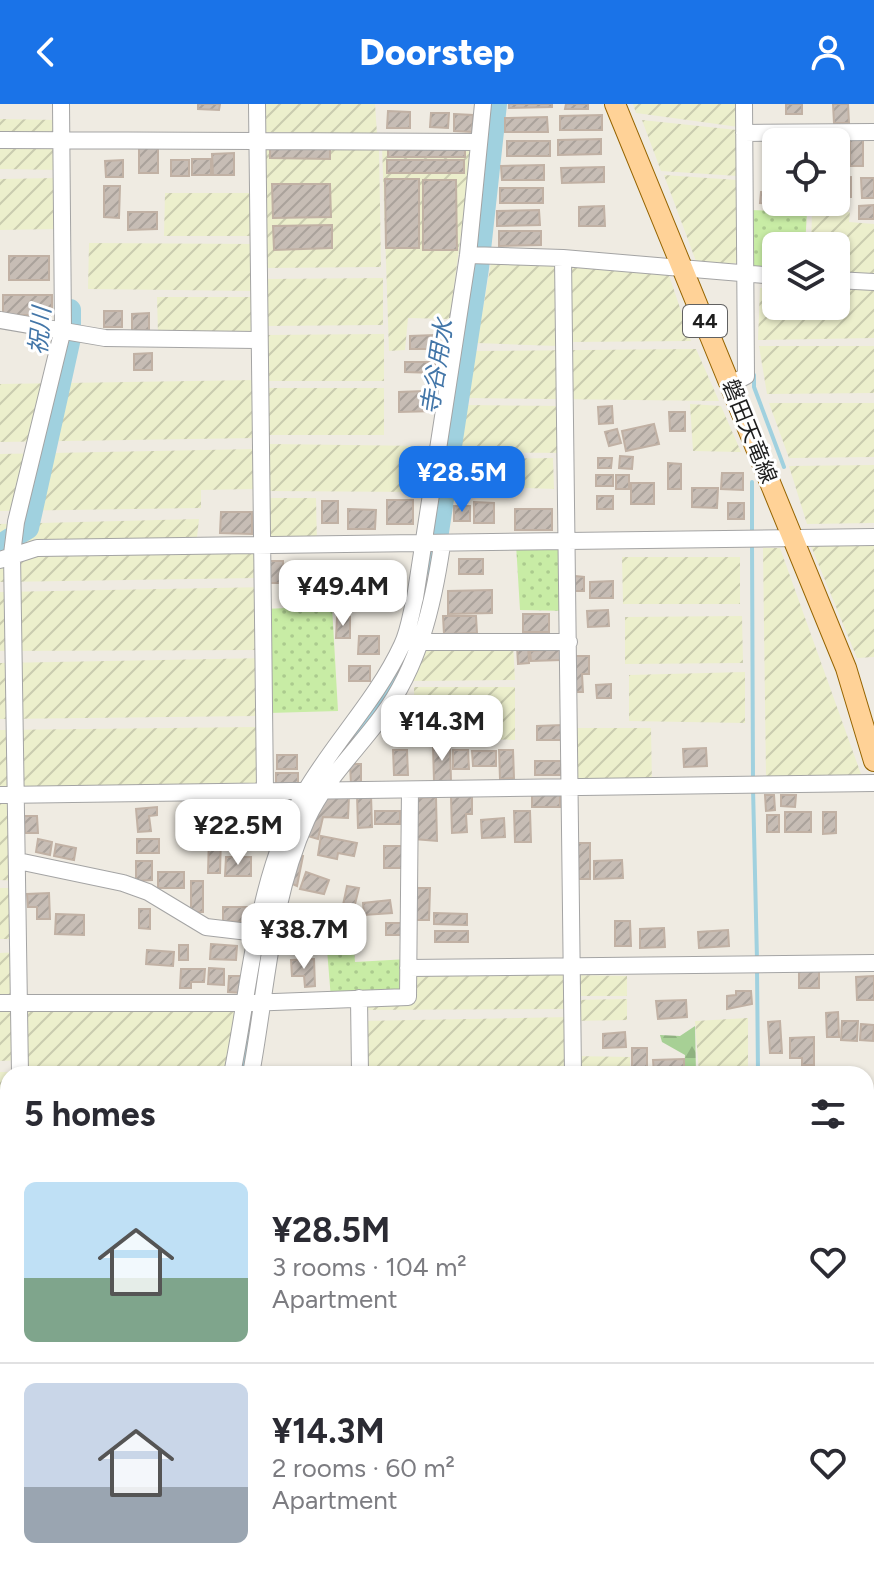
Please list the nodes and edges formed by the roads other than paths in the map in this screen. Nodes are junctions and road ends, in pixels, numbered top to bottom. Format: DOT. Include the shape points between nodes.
graph roads {
  1 [pos="61,104"];
  2 [pos="257,104"];
  3 [pos="483,104"];
  4 [pos="615,104"];
  5 [pos="744,104"];
  6 [pos="874,132"];
  7 [pos="744,133"];
  8 [pos="61,139"];
  9 [pos="0,140"];
  10 [pos="258,140"];
  11 [pos="479,142"];
  12 [pos="468,255"];
  13 [pos="563,258"];
  14 [pos="683,268"];
  15 [pos="746,274"];
  16 [pos="762,275"];
  17 [pos="850,281"];
  18 [pos="874,282"];
  19 [pos="0,320"];
  20 [pos="63,329"];
  21 [pos="259,340"];
  22 [pos="731,384"];
  23 [pos="874,537"];
  24 [pos="794,538"];
  25 [pos="568,544"];
  26 [pos="422,545"];
  27 [pos="442,545"];
  28 [pos="263,547"];
  29 [pos="6,557"];
  30 [pos="412,642"];
  31 [pos="569,642"];
  32 [pos="874,761"];
  33 [pos="874,783"];
  34 [pos="569,788"];
  35 [pos="410,790"];
  36 [pos="265,791"];
  37 [pos="314,792"];
  38 [pos="8,795"];
  39 [pos="18,861"];
  40 [pos="257,933"];
  41 [pos="874,963"];
  42 [pos="408,968"];
  43 [pos="571,968"];
  44 [pos="359,998"];
  45 [pos="264,1002"];
  46 [pos="0,1003"];
  47 [pos="19,1003"];
  48 [pos="247,1003"];
  49 [pos="20,1066"];
  50 [pos="234,1066"];
  51 [pos="252,1066"];
  52 [pos="360,1066"];
  53 [pos="573,1066"];
  1 -- 8 [label="street"];
  2 -- 10 [label="street"];
  3 -- 11 [label="street"];
  4 -- 14 [label="main road, 磐田天竜線 / 44"];
  5 -- 7 [label="street"];
  6 -- 7 [label="street"];
  7 -- 15 [label="street"];
  8 -- 9 [label="street"];
  8 -- 10 [label="street"];
  8 -- 20 [label="street"];
  10 -- 11 [label="street"];
  10 -- 21 [label="street"];
  11 -- 12 [label="street"];
  12 -- 13 [label="street"];
  12 -- 26 [label="street"];
  13 -- 14 [label="street"];
  13 -- 25 [label="street"];
  14 -- 15 [label="street"];
  14 -- 22 [label="main road, 磐田天竜線 / 44"];
  15 -- 16 [label="street"];
  15 -- 22 [label="street" via="746,376"];
  17 -- 18 [label="street"];
  19 -- 20 [label="street"];
  20 -- 21 [label="street" via="105,338"];
  20 -- 29 [label="street"];
  21 -- 28 [label="street"];
  22 -- 24 [label="main road, 磐田天竜線 / 44"];
  23 -- 24 [label="street"];
  24 -- 25 [label="street"];
  24 -- 32 [label="main road, 磐田天竜線 / 44" via="846,668"];
  25 -- 27 [label="street"];
  25 -- 31 [label="street"];
  26 -- 27 [label="street"];
  26 -- 28 [label="street"];
  26 -- 30 [label="street"];
  27 -- 30 [label="street" via="435,591"];
  28 -- 29 [label="street" via="37,548"];
  28 -- 36 [label="street"];
  29 -- 38 [label="street"];
  30 -- 31 [label="street"];
  30 -- 37 [label="street"];
  31 -- 34 [label="street"];
  33 -- 34 [label="street"];
  34 -- 35 [label="street"];
  34 -- 43 [label="street"];
  35 -- 37 [label="street"];
  35 -- 42 [label="street"];
  36 -- 37 [label="street"];
  36 -- 38 [label="street"];
  37 -- 40 [label="street" via="290,824"];
  37 -- 45 [label="street" via="274,915"];
  38 -- 39 [label="street"];
  39 -- 40 [label="street" via="123,883 206,927"];
  39 -- 47 [label="street"];
  40 -- 48 [label="street"];
  41 -- 43 [label="street"];
  42 -- 43 [label="street"];
  42 -- 44 [label="street" via="408,997"];
  43 -- 53 [label="street"];
  44 -- 45 [label="street"];
  44 -- 52 [label="street"];
  45 -- 48 [label="street"];
  45 -- 51 [label="street"];
  46 -- 47 [label="street"];
  47 -- 48 [label="street"];
  47 -- 49 [label="street"];
  48 -- 50 [label="street"];
}
